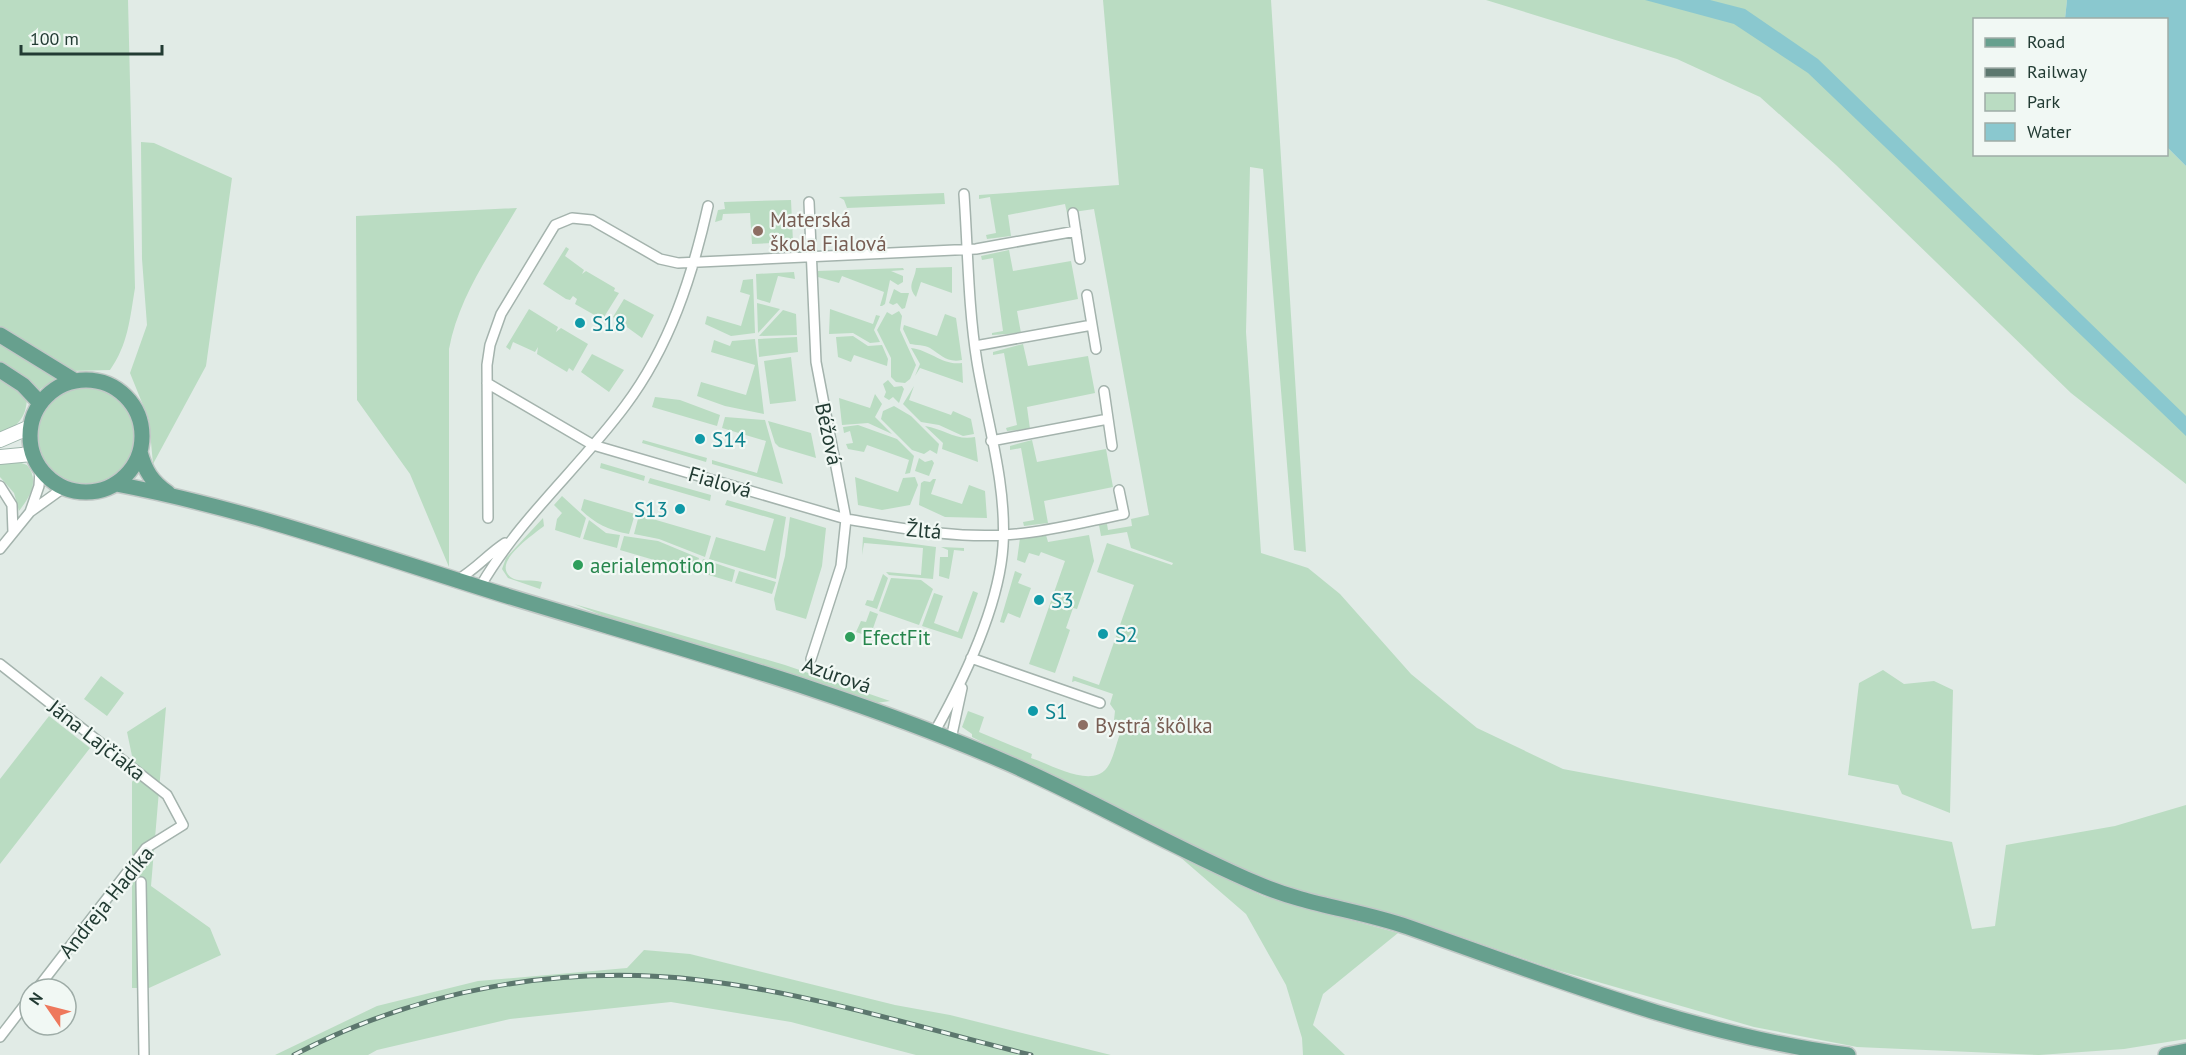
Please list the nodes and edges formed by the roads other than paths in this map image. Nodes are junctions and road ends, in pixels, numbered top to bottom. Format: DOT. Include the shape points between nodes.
graph roads {
  1 [pos="964,194"];
  2 [pos="809,202"];
  3 [pos="708,206"];
  4 [pos="1073,213"];
  5 [pos="1076,231"];
  6 [pos="967,249"];
  7 [pos="812,256"];
  8 [pos="1080,259"];
  9 [pos="694,262"];
  10 [pos="1086,295"];
  11 [pos="1092,325"];
  12 [pos="0,335"];
  13 [pos="975,346"];
  14 [pos="1096,349"];
  15 [pos="0,370"];
  16 [pos="75,381"];
  17 [pos="488,383"];
  18 [pos="1104,391"];
  19 [pos="40,403"];
  20 [pos="1108,419"];
  21 [pos="30,427"];
  22 [pos="0,440"];
  23 [pos="992,441"];
  24 [pos="593,445"];
  25 [pos="1112,446"];
  26 [pos="140,452"];
  27 [pos="33,454"];
  28 [pos="0,457"];
  29 [pos="40,470"];
  30 [pos="116,484"];
  31 [pos="0,486"];
  32 [pos="62,489"];
  33 [pos="1119,490"];
  34 [pos="168,493"];
  35 [pos="30,512"];
  36 [pos="488,518"];
  37 [pos="846,519"];
  38 [pos="13,532"];
  39 [pos="1003,534"];
  40 [pos="512,538"];
  41 [pos="0,549"];
  42 [pos="457,580"];
  43 [pos="480,587"];
  44 [pos="971,658"];
  45 [pos="811,659"];
  46 [pos="0,664"];
  47 [pos="964,677"];
  48 [pos="1100,704"];
  49 [pos="934,733"];
  50 [pos="951,740"];
  51 [pos="183,825"];
  52 [pos="141,882"];
  53 [pos="46,977"];
  54 [pos="18,1014"];
  55 [pos="0,1037"];
  56 [pos="2186,1051"];
  57 [pos="144,1055"];
  58 [pos="1848,1055"];
  59 [pos="2166,1055"];
  1 -- 6 [label="street"];
  2 -- 7 [label="street, Béžová"];
  3 -- 9 [label="street"];
  4 -- 5 [label="street"];
  5 -- 6 [label="street"];
  5 -- 8 [label="street"];
  6 -- 7 [label="street"];
  6 -- 13 [label="street"];
  7 -- 9 [label="street"];
  7 -- 37 [label="street, Béžová" via="816,362"];
  9 -- 17 [label="street" via="660,259 592,220 572,218 555,225 501,314 490,345"];
  9 -- 24 [label="street" via="676,317 658,354 626,405"];
  10 -- 11 [label="street"];
  11 -- 13 [label="street"];
  11 -- 14 [label="street"];
  12 -- 16 [label="main road"];
  13 -- 23 [label="street"];
  15 -- 19 [label="main road" via="23,385"];
  16 -- 19 [label="main road" via="53,391"];
  16 -- 26 [label="main road" via="100,382 126,397 140,422"];
  17 -- 24 [label="street, Fialová"];
  17 -- 36 [label="street"];
  18 -- 20 [label="street"];
  19 -- 21 [label="main road"];
  20 -- 23 [label="street"];
  20 -- 25 [label="street"];
  21 -- 22 [label="main road"];
  21 -- 27 [label="main road"];
  23 -- 39 [label="street"];
  24 -- 37 [label="street, Fialová"];
  24 -- 40 [label="street"];
  26 -- 30 [label="main road"];
  26 -- 34 [label="main road" via="144,470"];
  27 -- 28 [label="main road"];
  27 -- 29 [label="main road"];
  29 -- 32 [label="main road"];
  29 -- 35 [label="street"];
  30 -- 32 [label="main road" via="91,493"];
  30 -- 34 [label="main road, Azúrová"];
  31 -- 38 [label="street" via="12,505"];
  32 -- 35 [label="street"];
  33 -- 39 [label="street, Žltá" via="1124,514"];
  34 -- 42 [label="main road, Azúrová"];
  35 -- 38 [label="street"];
  37 -- 39 [label="street, Žltá" via="939,533"];
  37 -- 45 [label="street, Béžová" via="841,566"];
  38 -- 41 [label="street"];
  39 -- 44 [label="street" via="994,595"];
  40 -- 42 [label="street"];
  40 -- 43 [label="street"];
  42 -- 43 [label="main road, Azúrová"];
  43 -- 49 [label="main road, Azúrová" via="747,667"];
  44 -- 47 [label="street"];
  44 -- 48 [label="street"];
  46 -- 51 [label="street, Jána Lajčiaka" via="167,795"];
  47 -- 49 [label="street"];
  47 -- 50 [label="street"];
  49 -- 50 [label="main road, Azúrová"];
  50 -- 58 [label="main road, Azúrová" via="1291,896 1401,925 1661,1015 1751,1039"];
  51 -- 53 [label="street, Andreja Hadíka" via="146,848"];
  52 -- 57 [label="street"];
  54 -- 55 [label="street"];
  56 -- 59 [label="main road"];
}
